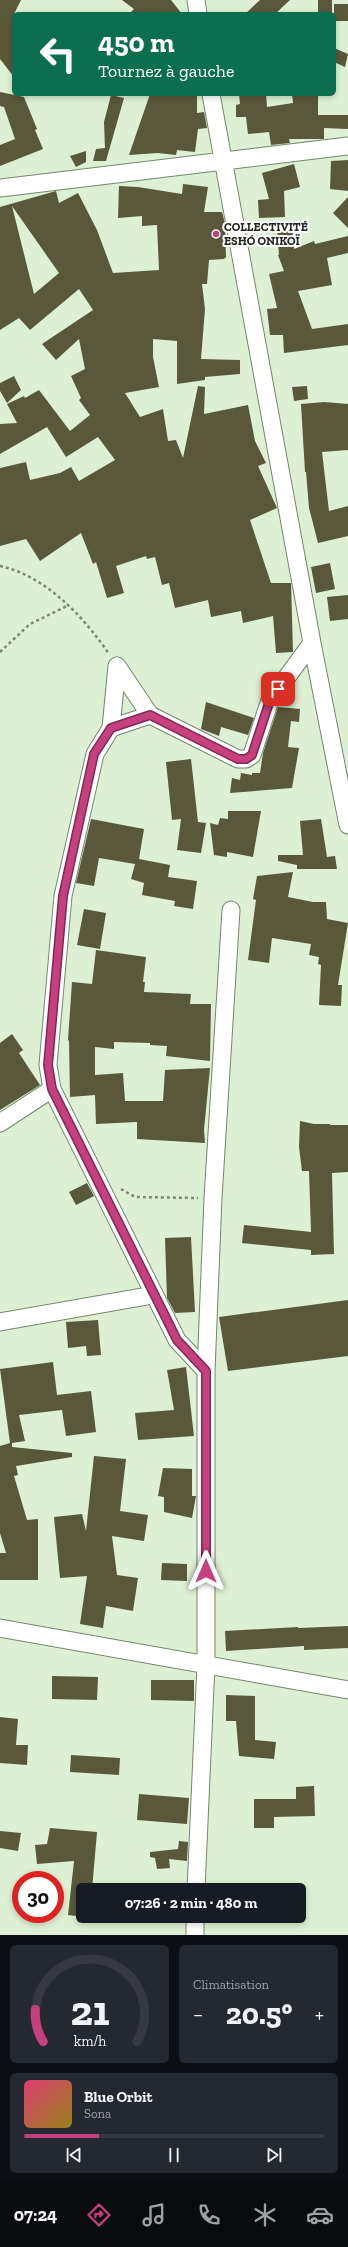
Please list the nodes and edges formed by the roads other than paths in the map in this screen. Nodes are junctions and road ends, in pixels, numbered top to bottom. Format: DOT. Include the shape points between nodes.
graph roads {
  1 [pos="196,0"];
  2 [pos="198,12"];
  3 [pos="211,96"];
  4 [pos="348,146"];
  5 [pos="222,162"];
  6 [pos="0,188"];
  7 [pos="312,643"];
  8 [pos="150,715"];
  9 [pos="111,728"];
  10 [pos="344,781"];
  11 [pos="348,825"];
  12 [pos="231,910"];
  13 [pos="52,1089"];
  14 [pos="0,1123"];
  15 [pos="153,1295"];
  16 [pos="0,1322"];
  17 [pos="206,1371"];
  18 [pos="0,1628"];
  19 [pos="206,1664"];
  20 [pos="348,1690"];
  21 [pos="196,1883"];
  22 [pos="195,1923"];
  23 [pos="195,1935"];
  1 -- 2 [label="street"];
  3 -- 5 [label="street"];
  4 -- 5 [label="street"];
  5 -- 6 [label="street"];
  5 -- 7 [label="street"];
  7 -- 8 [label="street" via="270,700 252,755 246,759 238,759"];
  7 -- 10 [label="street"];
  8 -- 9 [label="street"];
  8 -- 9 [label="street" via="117,666"];
  9 -- 13 [label="street" via="94,754 63,896 48,1065"];
  10 -- 11 [label="street"];
  12 -- 17 [label="street" via="213,1198"];
  13 -- 14 [label="street"];
  13 -- 15 [label="street"];
  15 -- 16 [label="street"];
  15 -- 17 [label="street" via="177,1340"];
  17 -- 19 [label="street"];
  18 -- 19 [label="street"];
  19 -- 20 [label="street"];
  19 -- 21 [label="street"];
  22 -- 23 [label="street"];
}
